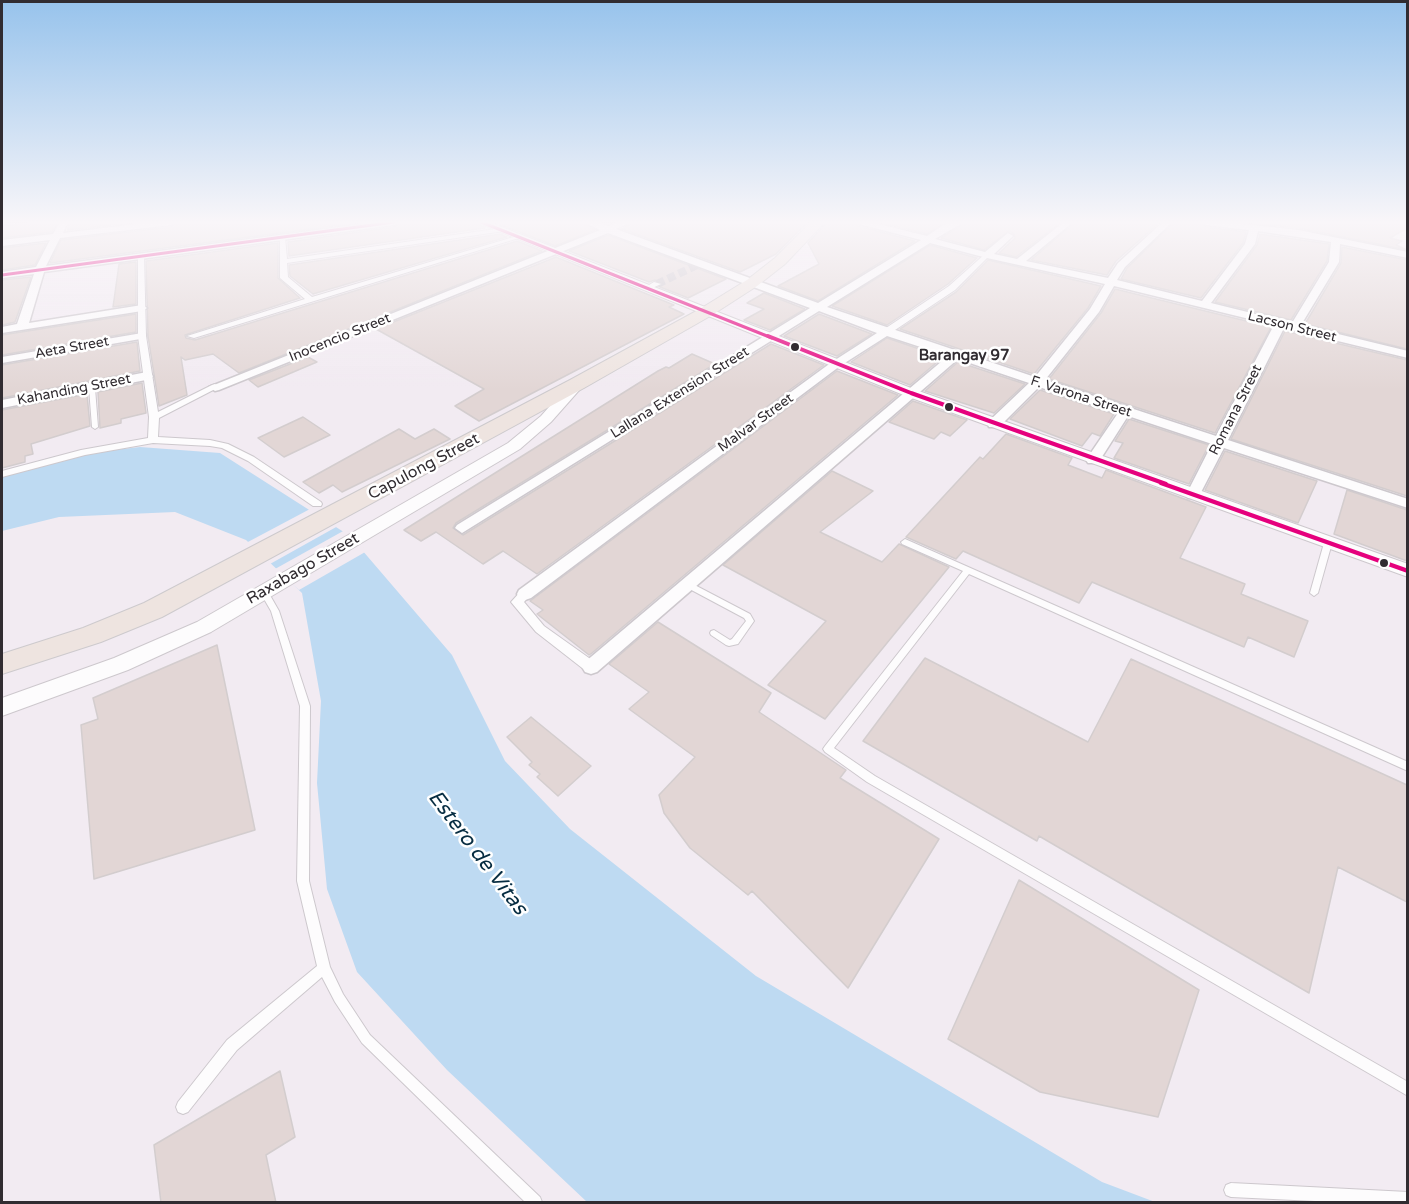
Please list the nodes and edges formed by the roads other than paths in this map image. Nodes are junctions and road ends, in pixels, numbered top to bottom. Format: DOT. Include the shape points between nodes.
graph roads {
  1 [pos="37,278"];
  2 [pos="141,278"];
  3 [pos="284,278"];
  4 [pos="382,278"];
  5 [pos="489,278"];
  6 [pos="630,278"];
  7 [pos="741,278"];
  8 [pos="757,278"];
  9 [pos="867,278"];
  10 [pos="962,278"];
  11 [pos="1093,278"];
  12 [pos="1113,278"];
  13 [pos="1224,278"];
  14 [pos="1324,278"];
  15 [pos="752,282"];
  16 [pos="1111,282"];
  17 [pos="310,300"];
  18 [pos="1204,305"];
  19 [pos="142,308"];
  20 [pos="817,308"];
  21 [pos="706,312"];
  22 [pos="1280,325"];
  23 [pos="21,327"];
  24 [pos="1294,328"];
  25 [pos="2,330"];
  26 [pos="886,332"];
  27 [pos="142,336"];
  28 [pos="191,336"];
  29 [pos="770,338"];
  30 [pos="1407,355"];
  31 [pos="955,356"];
  32 [pos="2,360"];
  33 [pos="836,364"];
  34 [pos="147,376"];
  35 [pos="1037,382"];
  36 [pos="577,384"];
  37 [pos="215,387"];
  38 [pos="92,388"];
  39 [pos="911,393"];
  40 [pos="2,404"];
  41 [pos="1125,411"];
  42 [pos="154,417"];
  43 [pos="994,424"];
  44 [pos="95,427"];
  45 [pos="153,440"];
  46 [pos="1220,443"];
  47 [pos="1093,460"];
  48 [pos="2,474"];
  49 [pos="1193,495"];
  50 [pos="1407,504"];
  51 [pos="323,511"];
  52 [pos="462,528"];
  53 [pos="905,542"];
  54 [pos="1328,543"];
  55 [pos="968,570"];
  56 [pos="1407,571"];
  57 [pos="687,584"];
  58 [pos="264,592"];
  59 [pos="1314,593"];
  60 [pos="525,594"];
  61 [pos="714,633"];
  62 [pos="2,664"];
  63 [pos="591,667"];
  64 [pos="2,708"];
  65 [pos="1407,766"];
  66 [pos="324,968"];
  67 [pos="1407,1090"];
  68 [pos="183,1107"];
  69 [pos="1232,1190"];
  70 [pos="1407,1199"];
  71 [pos="535,1203"];
  1 -- 23 [label="street"];
  2 -- 19 [label="street"];
  3 -- 17 [label="street"];
  4 -- 17 [label="street"];
  5 -- 37 [label="street, Inocencio Street"];
  6 -- 21 [label="street"];
  7 -- 15 [label="street, F. Varona Street"];
  8 -- 15 [label="main road, Capulong Street"];
  9 -- 20 [label="street, Lallana Extension Street"];
  10 -- 26 [label="street, Malvar Street"];
  11 -- 16 [label="street, Lacson Street"];
  12 -- 16 [label="street"];
  13 -- 18 [label="street"];
  14 -- 24 [label="street"];
  15 -- 20 [label="street, F. Varona Street"];
  15 -- 21 [label="main road, Capulong Street"];
  16 -- 18 [label="street, Lacson Street"];
  16 -- 35 [label="street" via="1095,310"];
  17 -- 28 [label="street"];
  18 -- 22 [label="street, Lacson Street"];
  19 -- 23 [label="street"];
  19 -- 27 [label="street"];
  20 -- 26 [label="street, F. Varona Street"];
  20 -- 29 [label="street, Lallana Extension Street"];
  21 -- 29 [label="street"];
  21 -- 36 [label="main road, Capulong Street"];
  22 -- 24 [label="street, Lacson Street"];
  22 -- 46 [label="street, Romana Street"];
  23 -- 25 [label="street"];
  24 -- 30 [label="street, Lacson Street"];
  26 -- 31 [label="street, F. Varona Street"];
  26 -- 33 [label="street, Malvar Street"];
  27 -- 32 [label="street, Aeta Street"];
  27 -- 34 [label="street"];
  29 -- 33 [label="street"];
  29 -- 52 [label="street, Lallana Extension Street"];
  31 -- 35 [label="street, F. Varona Street"];
  31 -- 39 [label="street"];
  33 -- 39 [label="street"];
  33 -- 60 [label="street, Malvar Street"];
  34 -- 38 [label="street, Kahanding Street"];
  34 -- 42 [label="street"];
  35 -- 41 [label="street, F. Varona Street"];
  35 -- 43 [label="street"];
  36 -- 51 [label="main road, Capulong Street"];
  36 -- 58 [label="street, Raxabago Street" via="546,419 514,446"];
  37 -- 42 [label="street, Inocencio Street"];
  38 -- 40 [label="street, Kahanding Street"];
  38 -- 44 [label="lane"];
  39 -- 43 [label="street"];
  39 -- 57 [label="street"];
  41 -- 46 [label="street, F. Varona Street"];
  41 -- 47 [label="street"];
  42 -- 45 [label="street"];
  43 -- 47 [label="street"];
  45 -- 48 [label="street" via="84,452"];
  45 -- 51 [label="street" via="225,446 251,459"];
  46 -- 49 [label="street, Romana Street"];
  46 -- 50 [label="street, F. Varona Street"];
  47 -- 49 [label="street"];
  49 -- 54 [label="street"];
  51 -- 62 [label="main road, Capulong Street" via="259,555 180,597 121,624"];
  53 -- 55 [label="lane"];
  54 -- 56 [label="street"];
  54 -- 59 [label="lane"];
  55 -- 65 [label="lane"];
  55 -- 67 [label="lane" via="828,749 871,778"];
  57 -- 61 [label="lane" via="750,621 735,642 729,643"];
  57 -- 63 [label="street"];
  58 -- 64 [label="street, Raxabago Street" via="204,627 132,659"];
  58 -- 66 [label="lane" via="274,610 305,706 303,881"];
  60 -- 63 [label="street" via="517,602 540,629"];
  66 -- 68 [label="lane" via="232,1045"];
  66 -- 71 [label="lane" via="366,1039"];
  69 -- 70 [label="lane"];
}
